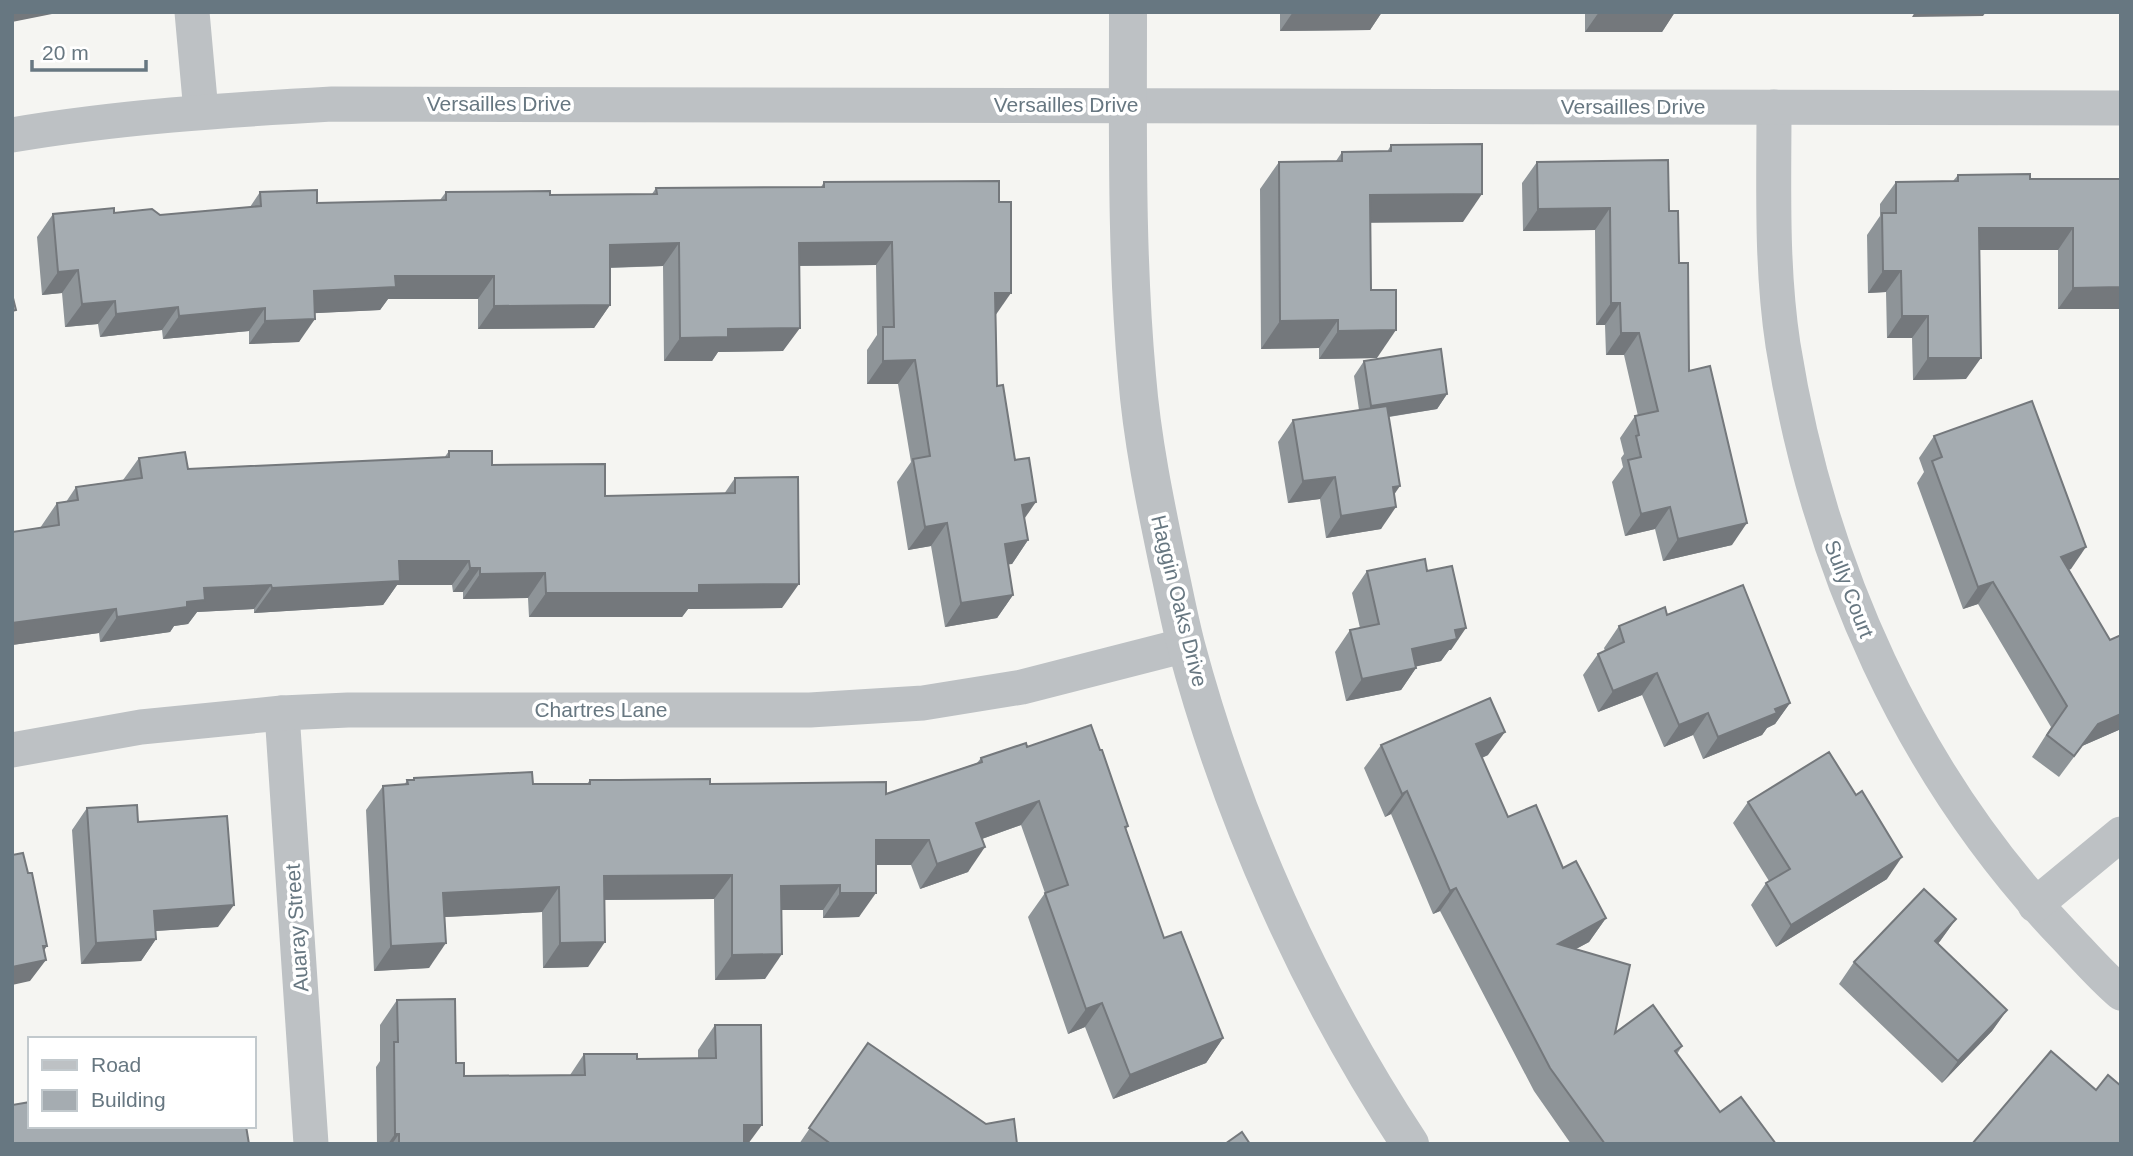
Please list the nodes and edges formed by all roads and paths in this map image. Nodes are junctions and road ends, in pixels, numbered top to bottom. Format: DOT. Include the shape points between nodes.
graph roads {
  1 [pos="192,12"];
  2 [pos="1128,12"];
  3 [pos="1128,105"];
  4 [pos="1774,107"];
  5 [pos="2121,108"];
  6 [pos="201,112"];
  7 [pos="12,135"];
  8 [pos="1186,645"];
  9 [pos="282,713"];
  10 [pos="12,750"];
  11 [pos="2121,834"];
  12 [pos="2035,905"];
  13 [pos="2121,993"];
  14 [pos="311,1144"];
  15 [pos="1410,1144"];
  1 -- 6 [label="street"];
  2 -- 3 [label="street, Haggin Oaks Drive"];
  3 -- 4 [label="street, Versailles Drive"];
  3 -- 6 [label="street, Versailles Drive" via="332,104"];
  3 -- 8 [label="street, Haggin Oaks Drive" via="1128,258 1137,378 1154,498"];
  4 -- 5 [label="street, Versailles Drive"];
  4 -- 12 [label="street, Sully Court" via="1774,248 1783,342 1800,436 1825,527 1857,616 1898,702 1945,783"];
  6 -- 7 [label="street, Versailles Drive"];
  8 -- 9 [label="street, Chartres Lane" via="1022,687 923,703 810,710"];
  8 -- 15 [label="street, Haggin Oaks Drive" via="1224,769 1268,882 1320,991"];
  9 -- 10 [label="street, Chartres Lane" via="141,727"];
  9 -- 14 [label="street, Auaray Street"];
  11 -- 12 [label="street"];
  12 -- 13 [label="street, Sully Court"];
}
